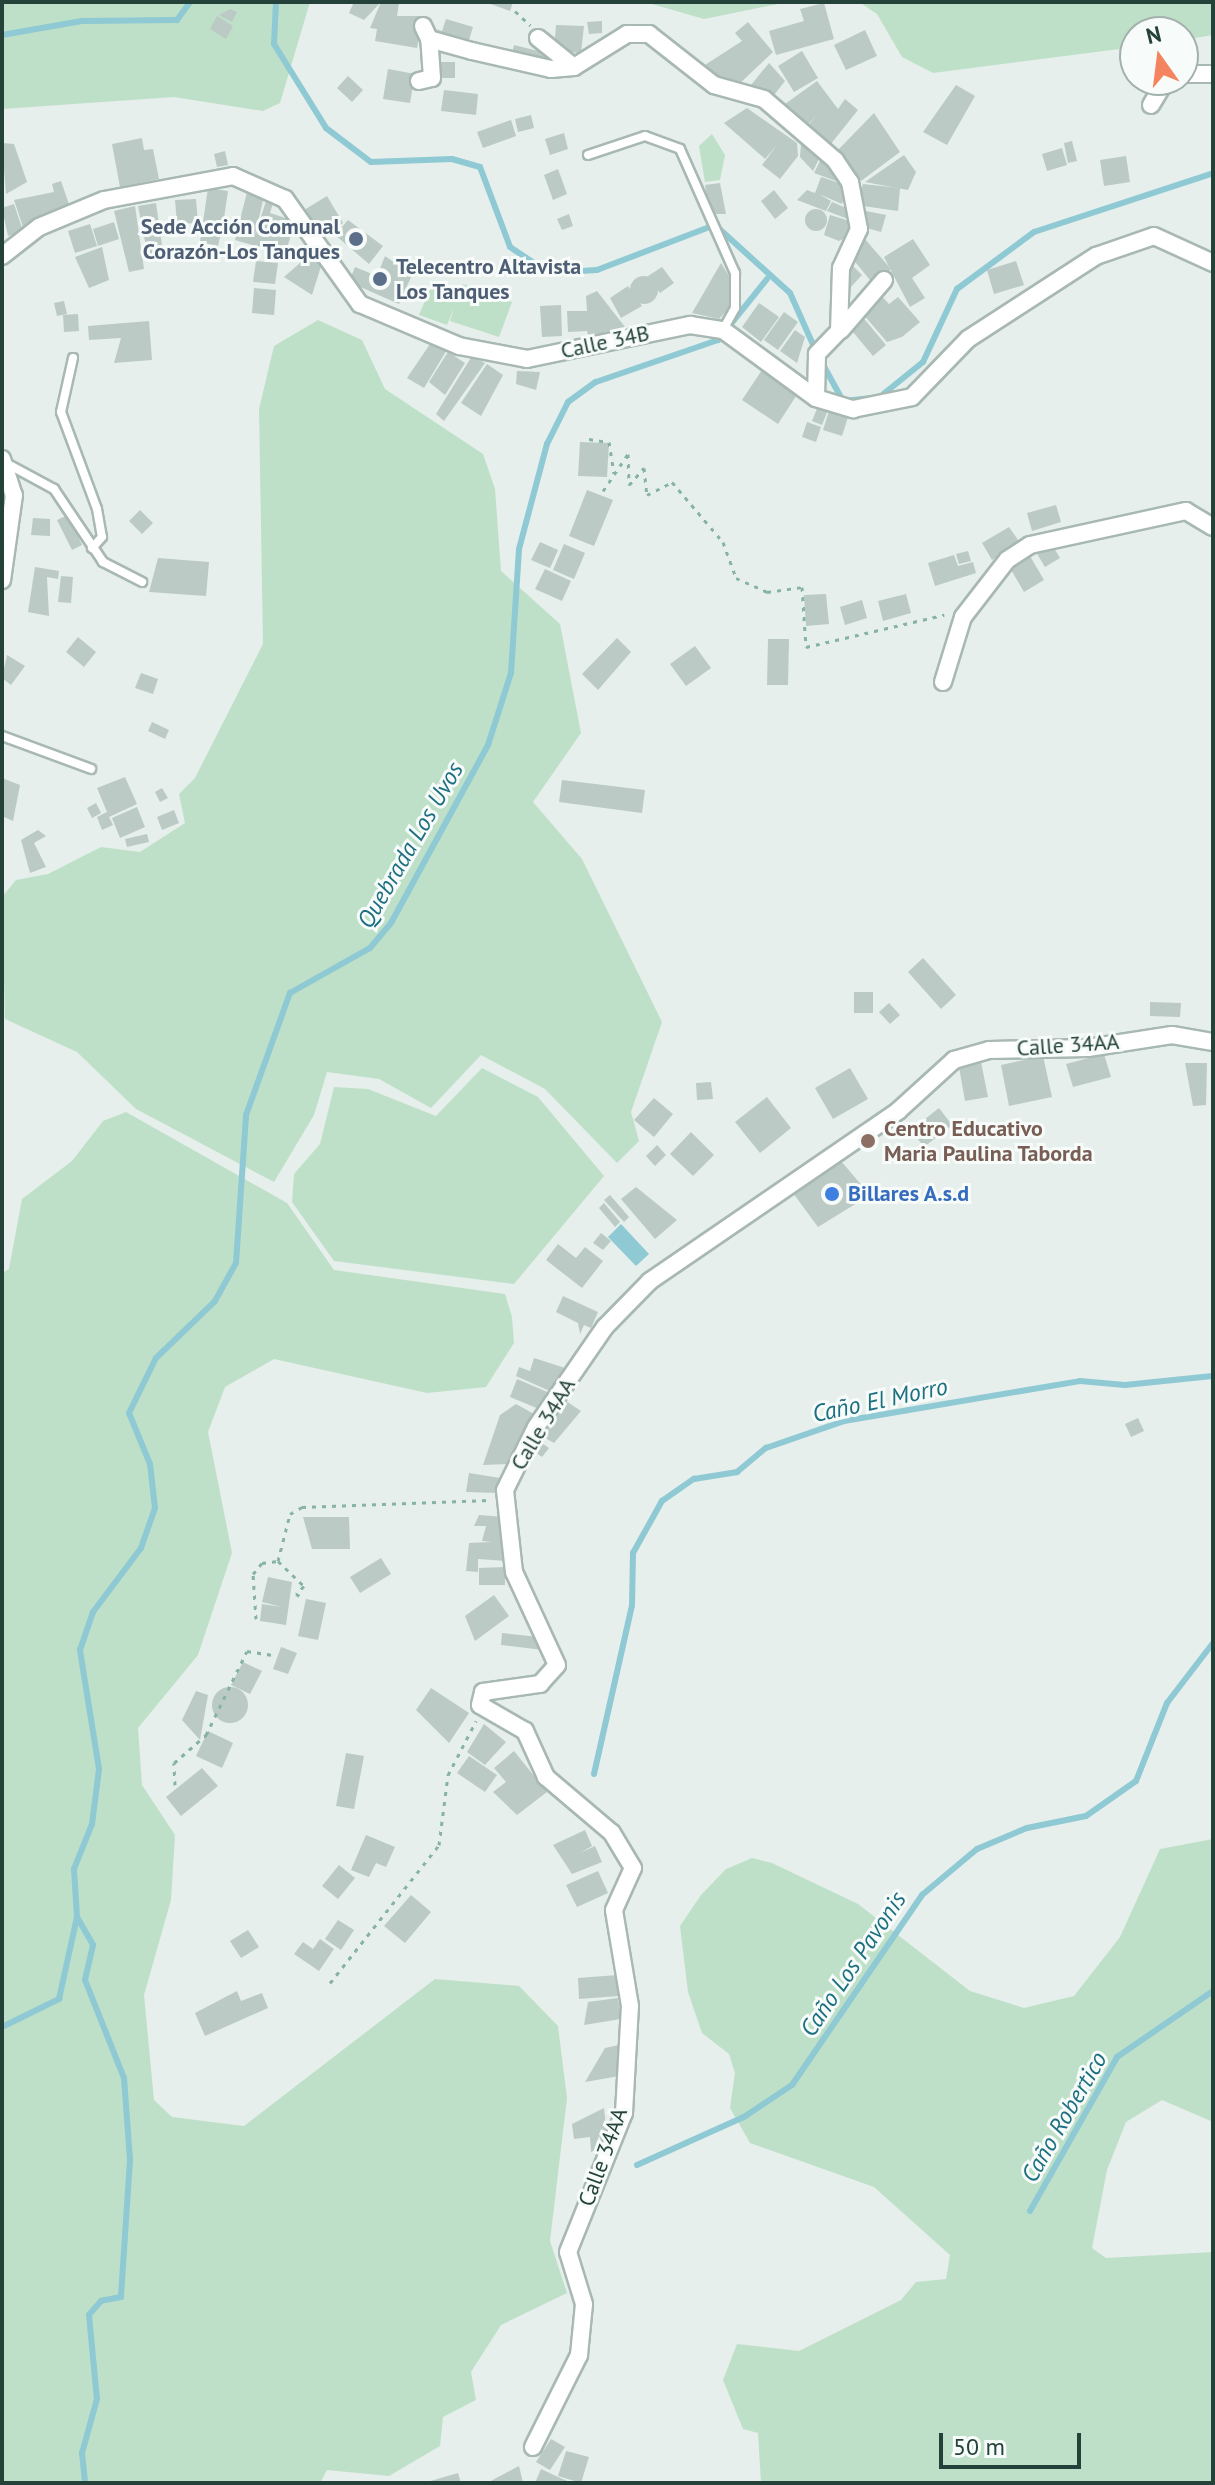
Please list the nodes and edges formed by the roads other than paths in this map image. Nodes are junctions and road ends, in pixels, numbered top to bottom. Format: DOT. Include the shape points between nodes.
graph roads {
  1 [pos="538,38"];
  2 [pos="574,67"];
  3 [pos="419,81"];
  4 [pos="1156,96"];
  5 [pos="1151,105"];
  6 [pos="588,155"];
  7 [pos="2,256"];
  8 [pos="1213,263"];
  9 [pos="884,280"];
  10 [pos="839,331"];
  11 [pos="726,333"];
  12 [pos="73,358"];
  13 [pos="816,398"];
  14 [pos="3,461"];
  15 [pos="1213,527"];
  16 [pos="92,548"];
  17 [pos="2,580"];
  18 [pos="142,582"];
  19 [pos="943,682"];
  20 [pos="2,736"];
  21 [pos="91,769"];
  22 [pos="1213,1042"];
  23 [pos="533,2447"];
  1 -- 2 [label="street"];
  2 -- 3 [label="street" via="551,69 426,32 432,78"];
  2 -- 10 [label="street" via="627,34 649,34 714,85 764,99 835,160 850,182 859,229 841,268"];
  4 -- 5 [label="street"];
  6 -- 11 [label="lane" via="662,137 689,164 737,290"];
  7 -- 11 [label="street, Calle 34B" via="39,227 104,200 233,176 285,199 360,304 459,346 527,359 650,331"];
  8 -- 13 [label="street" via="1154,236 1096,256 968,339 912,397 853,409"];
  9 -- 10 [label="street"];
  10 -- 13 [label="street" via="817,354"];
  11 -- 13 [label="street"];
  12 -- 16 [label="lane" via="60,388 61,412 97,509 102,537"];
  14 -- 16 [label="lane" via="36,474 69,503"];
  14 -- 17 [label="street" via="14,495"];
  15 -- 19 [label="street" via="1186,511 1054,535 1007,560 968,611"];
  16 -- 18 [label="lane"];
  20 -- 21 [label="lane"];
  22 -- 23 [label="street, Calle 34AA" via="1172,1035 1088,1048 989,1050 954,1060 898,1111 650,1281 605,1327 536,1427 506,1500 514,1572 557,1665 540,1684 483,1692 483,1709 525,1731 546,1777 612,1833 633,1868 614,1910 630,2006 624,2113 568,2252 584,2304 579,2355"];
}
